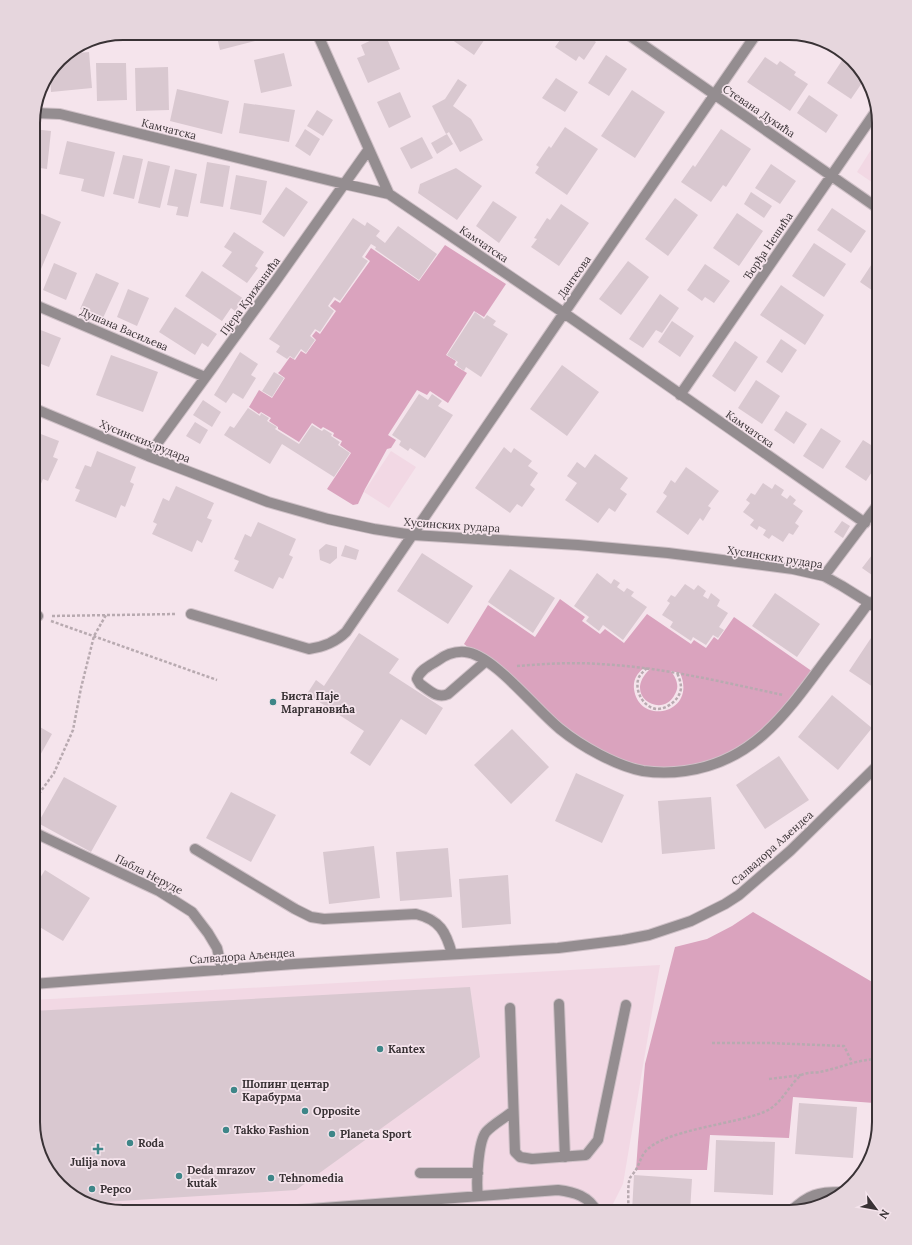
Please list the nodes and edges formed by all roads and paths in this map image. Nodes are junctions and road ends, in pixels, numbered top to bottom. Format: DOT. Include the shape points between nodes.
graph roads {
  1 [pos="320,40"];
  2 [pos="636,40"];
  3 [pos="752,40"];
  4 [pos="714,96"];
  5 [pos="41,113"];
  6 [pos="871,117"];
  7 [pos="369,148"];
  8 [pos="831,175"];
  9 [pos="344,184"];
  10 [pos="389,194"];
  11 [pos="872,203"];
  12 [pos="40,307"];
  13 [pos="564,313"];
  14 [pos="205,377"];
  15 [pos="680,395"];
  16 [pos="40,411"];
  17 [pos="148,456"];
  18 [pos="872,513"];
  19 [pos="865,523"];
  20 [pos="412,535"];
  21 [pos="824,576"];
  22 [pos="869,602"];
  23 [pos="872,604"];
  24 [pos="191,614"];
  25 [pos="40,615"];
  26 [pos="106,615"];
  27 [pos="40,617"];
  28 [pos="94,636"];
  29 [pos="486,661"];
  30 [pos="496,668"];
  31 [pos="647,668"];
  32 [pos="677,672"];
  33 [pos="217,680"];
  34 [pos="798,698"];
  35 [pos="872,771"];
  36 [pos="40,792"];
  37 [pos="40,835"];
  38 [pos="195,849"];
  39 [pos="452,954"];
  40 [pos="222,970"];
  41 [pos="40,983"];
  42 [pos="559,1004"];
  43 [pos="626,1005"];
  44 [pos="510,1008"];
  45 [pos="712,1043"];
  46 [pos="872,1060"];
  47 [pos="852,1062"];
  48 [pos="802,1074"];
  49 [pos="769,1079"];
  50 [pos="513,1111"];
  51 [pos="565,1157"];
  52 [pos="420,1173"];
  53 [pos="478,1173"];
  54 [pos="833,1192"];
  55 [pos="478,1196"];
  56 [pos="800,1204"];
  57 [pos="362,1205"];
  58 [pos="592,1205"];
  59 [pos="629,1205"];
  1 -- 7 [label="street"];
  2 -- 4 [label="street, Стевана Дукића"];
  3 -- 4 [label="street, Дантеова"];
  4 -- 8 [label="street, Стевана Дукића"];
  4 -- 13 [label="street, Дантеова"];
  5 -- 9 [label="street, Камчатска" via="60,114"];
  6 -- 8 [label="street, Ђорђа Нешића"];
  7 -- 9 [label="street, Пјера Крижанића"];
  7 -- 10 [label="street"];
  8 -- 11 [label="street, Стевана Дукића"];
  8 -- 15 [label="street, Ђорђа Нешића"];
  9 -- 10 [label="street, Камчатска"];
  9 -- 14 [label="street, Пјера Крижанића"];
  10 -- 13 [label="street, Камчатска"];
  12 -- 14 [label="street, Душана Васиљева"];
  13 -- 15 [label="street, Камчатска"];
  13 -- 20 [label="street, Дантеова"];
  14 -- 17 [label="street, Пјера Крижанића"];
  15 -- 19 [label="street, Камчатска"];
  16 -- 17 [label="street, Хусинских рудара"];
  17 -- 20 [label="street, Хусинских рудара" via="268,502 360,526"];
  18 -- 19 [label="street"];
  19 -- 21 [label="street"];
  20 -- 21 [label="street, Хусинских рудара" via="668,553 793,569"];
  20 -- 24 [label="street, Дантеова" via="346,632 319,648 309,649"];
  21 -- 22 [label="street, Хусинских рудара"];
  22 -- 23 [label="street, Хусинских рудара"];
  22 -- 34 [label="street"];
  24 -- 26 [label="path"];
  25 -- 26 [label="path"];
  26 -- 28 [label="path"];
  27 -- 28 [label="path"];
  28 -- 33 [label="path"];
  28 -- 36 [label="path" via="73,730 54,773"];
  29 -- 29 [label="street" via="443,696 437,696 417,679 422,671 445,655 455,652 473,653"];
  29 -- 30 [label="street"];
  30 -- 31 [label="path" via="551,664"];
  30 -- 34 [label="street" via="560,729 583,745 642,771 658,773 710,766 736,755 772,727"];
  31 -- 32 [label="path"];
  31 -- 32 [label="path" via="638,679 638,692 645,703 657,708 670,705 676,700 681,688"];
  32 -- 34 [label="path"];
  35 -- 39 [label="street, Салвадора Аљендеа" via="767,871 730,901 691,921 624,940 558,948"];
  37 -- 40 [label="street, Пабла Неруде" via="159,891 192,912 218,948"];
  38 -- 39 [label="street" via="311,917 324,919 416,914 426,916 434,920 445,933"];
  39 -- 40 [label="street, Салвадора Аљендеа"];
  40 -- 41 [label="street, Салвадора Аљендеа"];
  42 -- 51 [label="street"];
  43 -- 51 [label="street" via="598,1140 586,1155"];
  44 -- 50 [label="street"];
  45 -- 47 [label="path" via="844,1046"];
  46 -- 47 [label="path"];
  47 -- 48 [label="path" via="835,1069"];
  48 -- 49 [label="path"];
  48 -- 59 [label="path" via="778,1103 765,1112 657,1142 645,1152 630,1178"];
  50 -- 51 [label="street" via="515,1152 520,1157"];
  50 -- 53 [label="street" via="486,1131 481,1139"];
  52 -- 53 [label="street"];
  53 -- 55 [label="street"];
  54 -- 56 [label="street" via="812,1195"];
  55 -- 57 [label="street"];
  55 -- 58 [label="street" via="572,1191 583,1196"];
}
